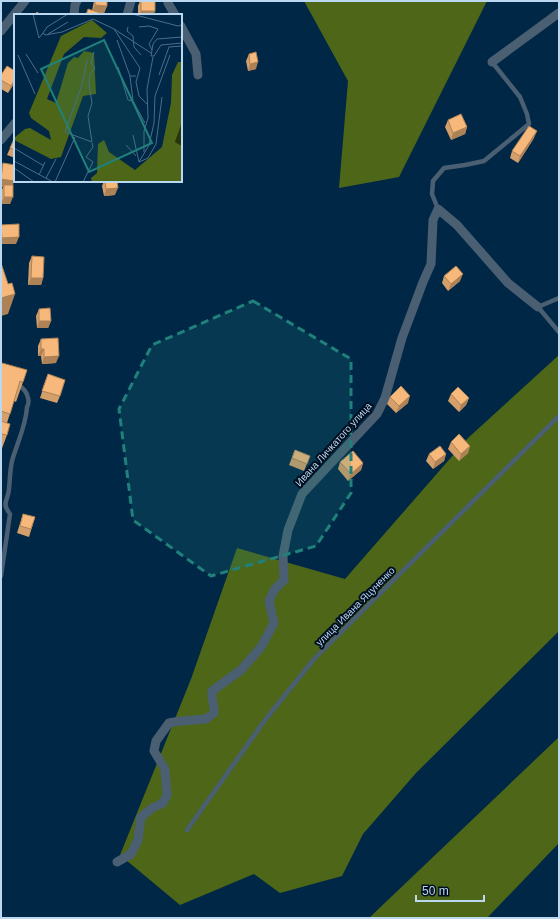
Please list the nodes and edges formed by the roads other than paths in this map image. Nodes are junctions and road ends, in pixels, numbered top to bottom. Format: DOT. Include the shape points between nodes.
graph roads {
  1 [pos="25,1"];
  2 [pos="77,1"];
  3 [pos="132,1"];
  4 [pos="168,1"];
  5 [pos="559,13"];
  6 [pos="15,14"];
  7 [pos="74,14"];
  8 [pos="127,14"];
  9 [pos="175,14"];
  10 [pos="14,15"];
  11 [pos="182,28"];
  12 [pos="1,31"];
  13 [pos="492,62"];
  14 [pos="198,75"];
  15 [pos="14,124"];
  16 [pos="1,140"];
  17 [pos="438,209"];
  18 [pos="559,298"];
  19 [pos="538,307"];
  20 [pos="559,332"];
  21 [pos="15,383"];
  22 [pos="559,416"];
  23 [pos="1,576"];
  24 [pos="187,830"];
  25 [pos="117,862"];
  1 -- 6 [label="street"];
  2 -- 7 [label="street"];
  3 -- 8 [label="street"];
  4 -- 9 [label="street"];
  5 -- 13 [label="street"];
  10 -- 12 [label="street"];
  11 -- 14 [label="street" via="196,54"];
  13 -- 17 [label="lane" via="520,97 530,124 484,161 444,168 433,181 432,194"];
  15 -- 16 [label="street"];
  17 -- 19 [label="street" via="457,225 508,283"];
  17 -- 25 [label="street, Ивана Личкатого улица" via="433,220 431,264 402,338 390,381 377,414 302,494 288,530 283,556 284,580 274,590 269,601 274,624 261,647 241,670 212,691 214,713 206,719 169,724 156,741 154,751 165,769 168,795 163,803 141,817 138,840 131,854"];
  18 -- 19 [label="lane"];
  19 -- 20 [label="lane"];
  21 -- 23 [label="lane" via="22,387 28,397 27,415 10,472 8,498 5,503 5,508 10,514"];
  22 -- 24 [label="lane, улица Ивана Яцуненко" via="314,659 265,720"];
}
